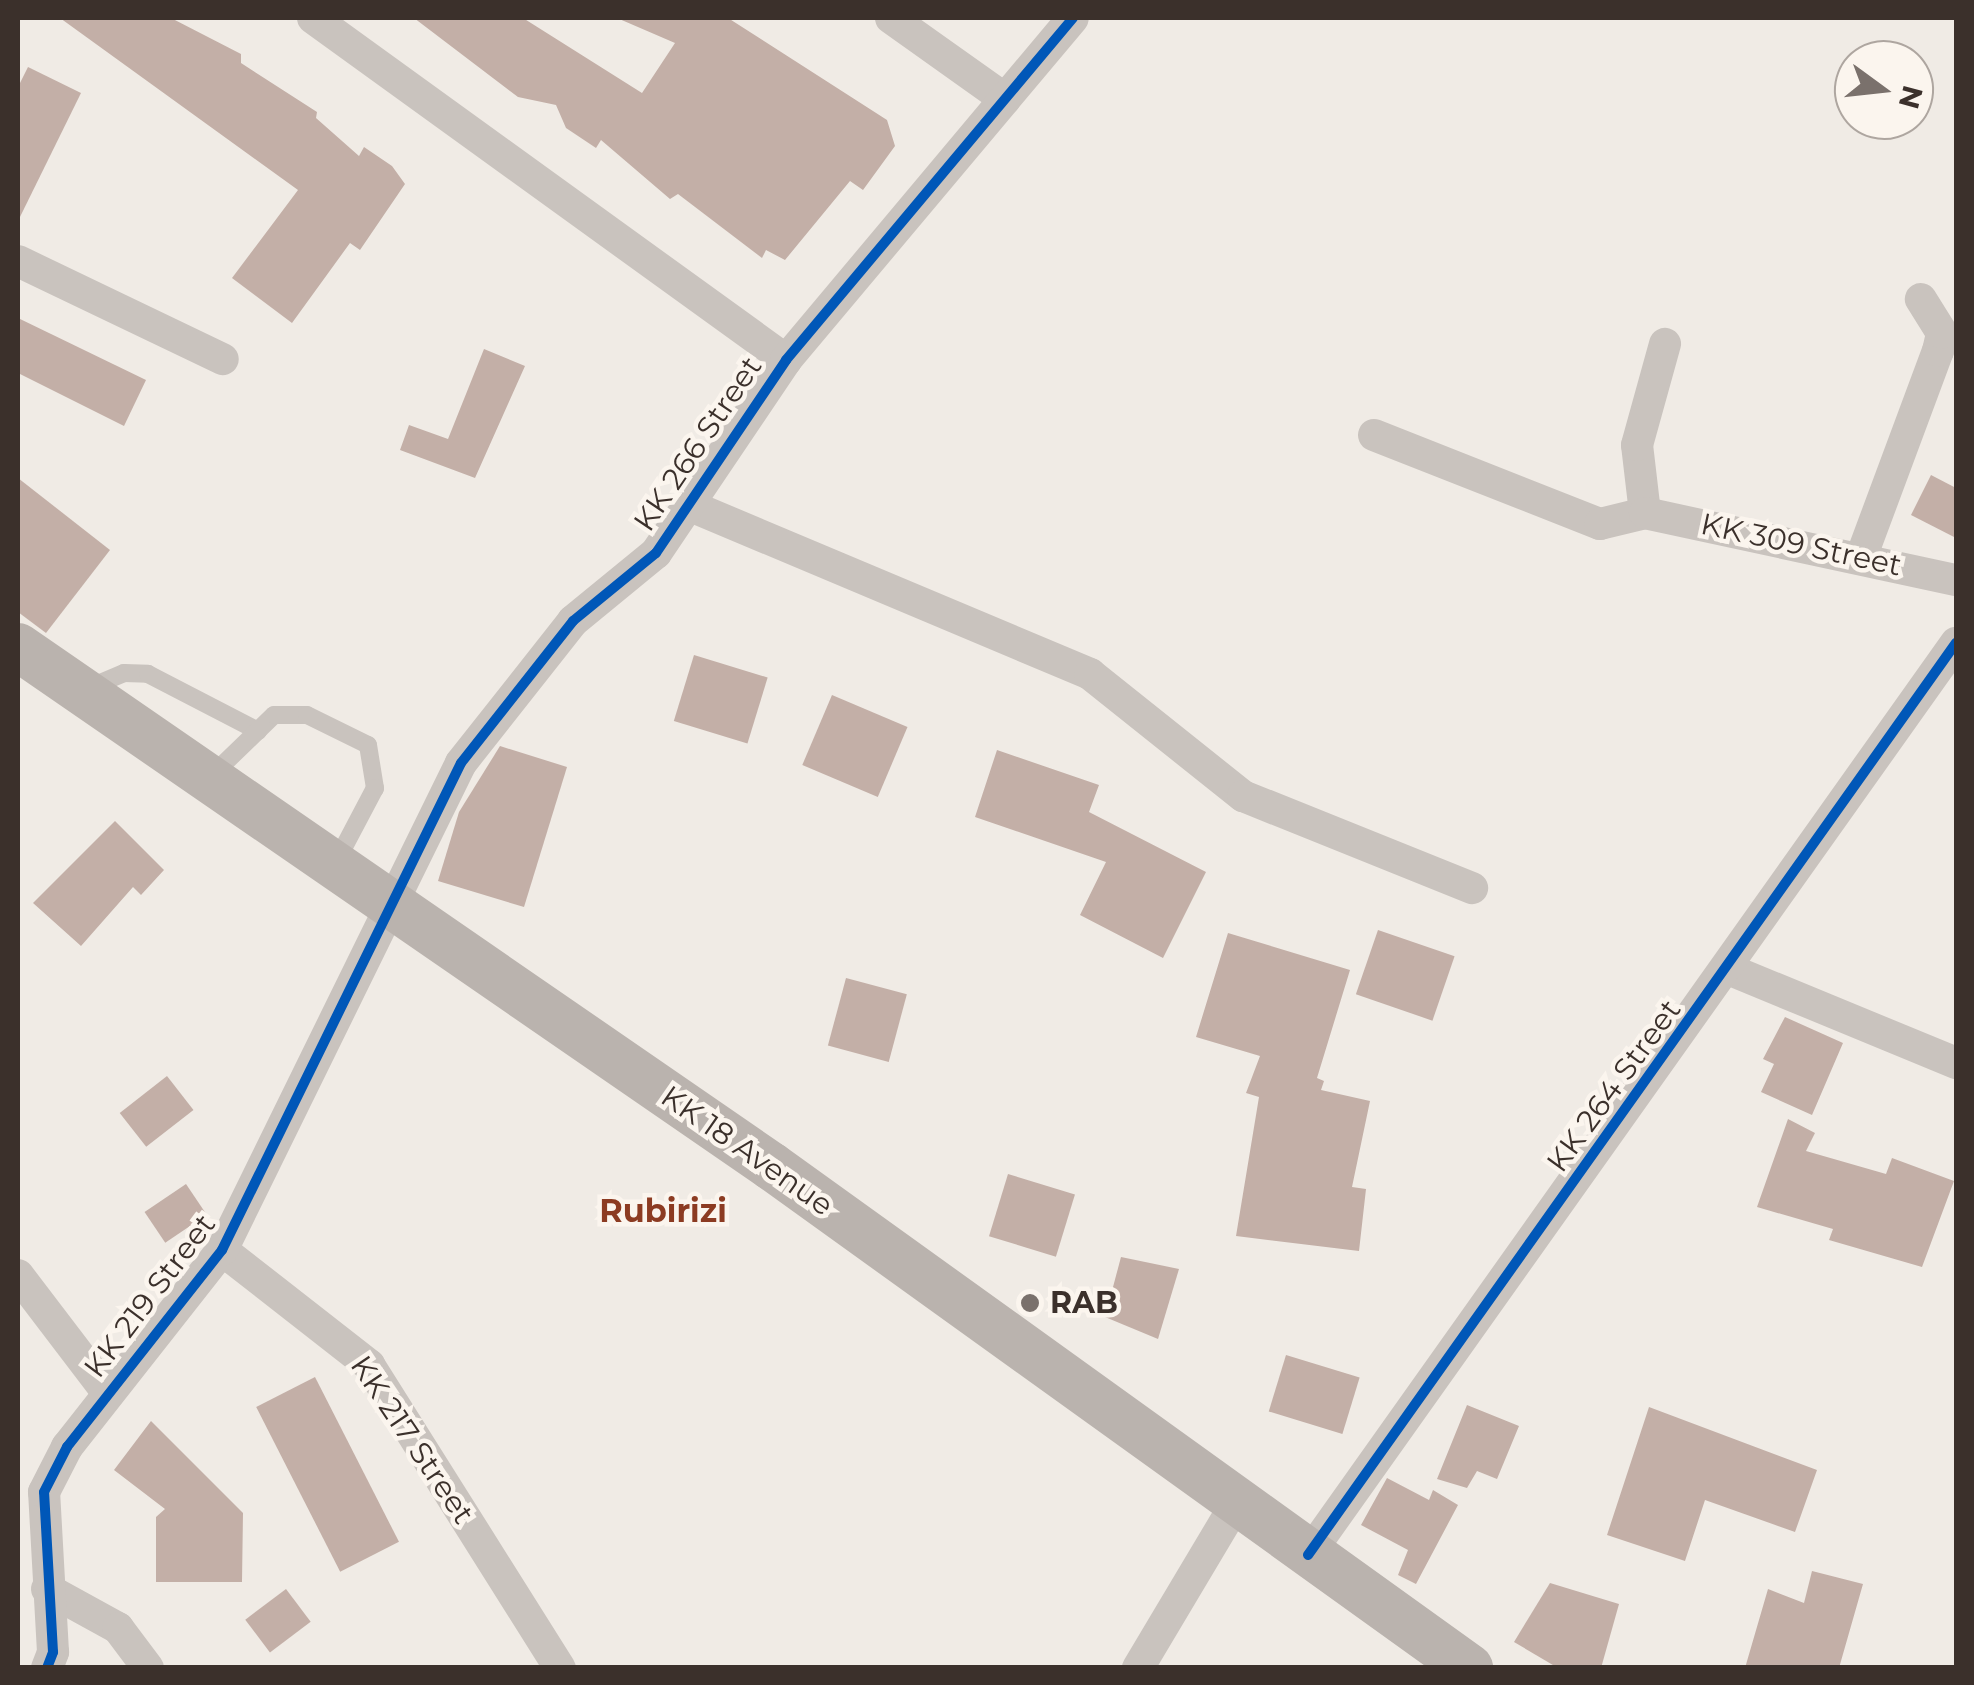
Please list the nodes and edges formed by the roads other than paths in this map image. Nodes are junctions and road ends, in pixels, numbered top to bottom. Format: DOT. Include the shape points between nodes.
graph roads {
  1 [pos="312,18"];
  2 [pos="890,18"];
  3 [pos="1073,18"];
  4 [pos="1005,99"];
  5 [pos="18,261"];
  6 [pos="1922,299"];
  7 [pos="1665,344"];
  8 [pos="222,359"];
  9 [pos="786,360"];
  10 [pos="1374,436"];
  11 [pos="693,507"];
  12 [pos="1645,513"];
  13 [pos="1862,555"];
  14 [pos="1956,580"];
  15 [pos="1956,642"];
  16 [pos="18,647"];
  17 [pos="81,692"];
  18 [pos="258,731"];
  19 [pos="206,780"];
  20 [pos="332,870"];
  21 [pos="1472,888"];
  22 [pos="392,912"];
  23 [pos="1728,969"];
  24 [pos="1956,1063"];
  25 [pos="222,1250"];
  26 [pos="18,1275"];
  27 [pos="108,1393"];
  28 [pos="1238,1500"];
  29 [pos="1308,1555"];
  30 [pos="47,1589"];
  31 [pos="46,1668"];
  32 [pos="148,1668"];
  33 [pos="560,1668"];
  34 [pos="1138,1668"];
  35 [pos="1469,1668"];
  1 -- 9 [label="street"];
  2 -- 4 [label="street"];
  3 -- 4 [label="street, KK 266 Street"];
  4 -- 9 [label="street, KK 266 Street"];
  5 -- 8 [label="street"];
  6 -- 13 [label="street" via="1942,333 1938,352"];
  7 -- 12 [label="street" via="1637,445"];
  9 -- 11 [label="street, KK 266 Street"];
  10 -- 12 [label="street" via="1600,524"];
  11 -- 21 [label="street, KK 266 Street" via="1090,674 1243,796"];
  11 -- 22 [label="street, KK 266 Street" via="656,553 574,621 461,763"];
  12 -- 13 [label="street, KK 309 Street"];
  13 -- 14 [label="street, KK 309 Street"];
  15 -- 23 [label="street, KK 264 Street"];
  16 -- 17 [label="main road, KK 18 Avenue"];
  17 -- 18 [label="lane" via="124,673 148,674"];
  17 -- 19 [label="main road, KK 18 Avenue"];
  18 -- 19 [label="lane"];
  18 -- 20 [label="lane" via="274,715 307,715 368,745 374,788"];
  19 -- 20 [label="main road, KK 18 Avenue"];
  20 -- 22 [label="main road, KK 18 Avenue"];
  22 -- 25 [label="street, KK 219 Street"];
  22 -- 28 [label="main road, KK 18 Avenue" via="772,1166"];
  23 -- 24 [label="street"];
  23 -- 29 [label="street, KK 264 Street"];
  25 -- 27 [label="street, KK 219 Street"];
  25 -- 33 [label="street, KK 217 Street" via="369,1365"];
  26 -- 27 [label="street"];
  27 -- 30 [label="street, KK 219 Street" via="44,1492"];
  28 -- 29 [label="main road, KK 18 Avenue"];
  28 -- 34 [label="street"];
  29 -- 35 [label="main road, KK 18 Avenue"];
  30 -- 31 [label="street, KK 219 Street" via="53,1652"];
  30 -- 32 [label="street" via="118,1628"];
}
